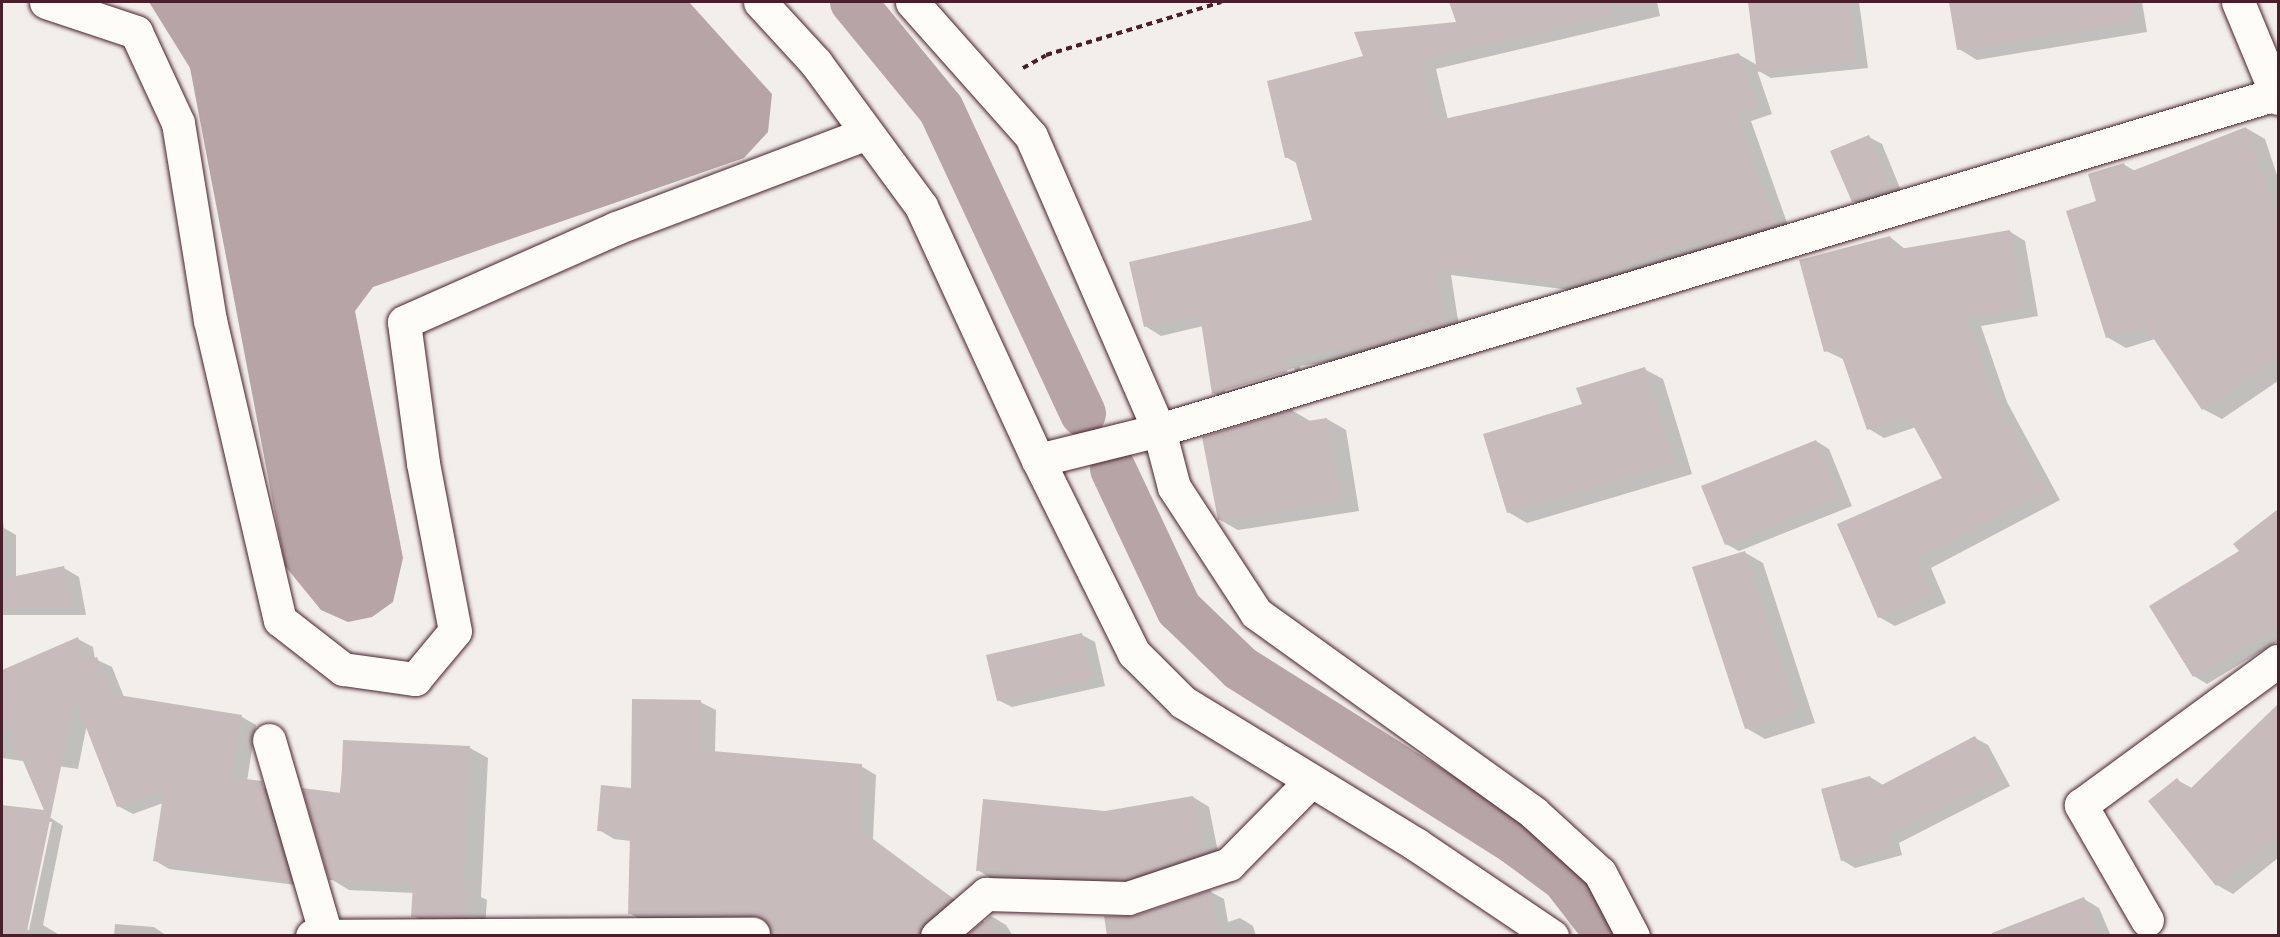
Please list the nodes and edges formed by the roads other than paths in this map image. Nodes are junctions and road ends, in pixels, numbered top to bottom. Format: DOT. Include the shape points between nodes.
graph roads {
  1 [pos="46,2"];
  2 [pos="760,2"];
  3 [pos="912,2"];
  4 [pos="2238,2"];
  5 [pos="2277,96"];
  6 [pos="867,133"];
  7 [pos="1159,430"];
  8 [pos="1038,460"];
  9 [pos="2278,661"];
  10 [pos="269,740"];
  11 [pos="1310,782"];
  12 [pos="2147,920"];
  13 [pos="753,934"];
  14 [pos="319,935"];
  15 [pos="937,936"];
  16 [pos="1552,936"];
  17 [pos="1633,936"];
  1 -- 6 [label="street" via="136,32 178,123 210,320 280,620 343,669 415,679 455,631 423,463 404,322 616,228"];
  2 -- 6 [label="street" via="816,63"];
  3 -- 7 [label="street" via="1031,136"];
  4 -- 5 [label="street"];
  5 -- 7 [label="street"];
  6 -- 8 [label="street" via="921,206"];
  7 -- 8 [label="street"];
  7 -- 17 [label="street" via="1174,487 1256,613 1534,813 1600,873"];
  8 -- 11 [label="street" via="1134,653 1183,702"];
  9 -- 12 [label="street" via="2080,805"];
  10 -- 14 [label="street"];
  11 -- 15 [label="street" via="1229,864 1128,898 986,894"];
  11 -- 16 [label="street" via="1417,845"];
  13 -- 14 [label="street"];
}
